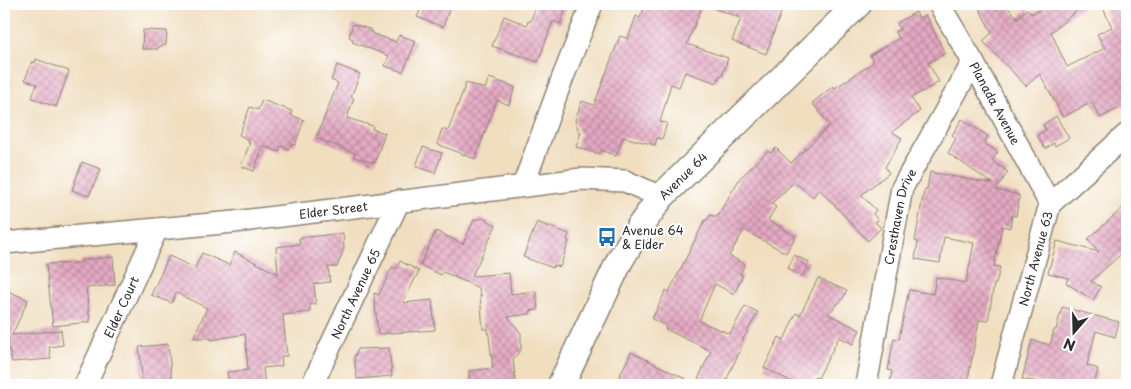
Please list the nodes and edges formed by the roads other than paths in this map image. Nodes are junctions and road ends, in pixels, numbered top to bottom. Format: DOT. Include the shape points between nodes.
graph roads {
  1 [pos="592,4"];
  2 [pos="858,4"];
  3 [pos="939,4"];
  4 [pos="973,62"];
  5 [pos="1127,134"];
  6 [pos="523,186"];
  7 [pos="661,197"];
  8 [pos="399,201"];
  9 [pos="1050,204"];
  10 [pos="157,229"];
  11 [pos="4,243"];
  12 [pos="85,385"];
  13 [pos="312,385"];
  14 [pos="561,385"];
  15 [pos="866,385"];
  16 [pos="1001,385"];
  1 -- 6 [label="street"];
  2 -- 7 [label="street, Avenue 64"];
  3 -- 4 [label="street, Planada Avenue"];
  4 -- 9 [label="street, Planada Avenue"];
  4 -- 15 [label="street, Cresthaven Drive" via="902,188"];
  5 -- 9 [label="street, North Avenue 63"];
  6 -- 7 [label="street, Elder Street" via="582,178 625,181"];
  6 -- 8 [label="street, Elder Street"];
  7 -- 14 [label="street, Avenue 64" via="620,260"];
  8 -- 10 [label="street, Elder Street"];
  8 -- 13 [label="street, North Avenue 65"];
  9 -- 16 [label="street, North Avenue 63"];
  10 -- 11 [label="street, Elder Street"];
  10 -- 12 [label="street, Elder Court"];
}
